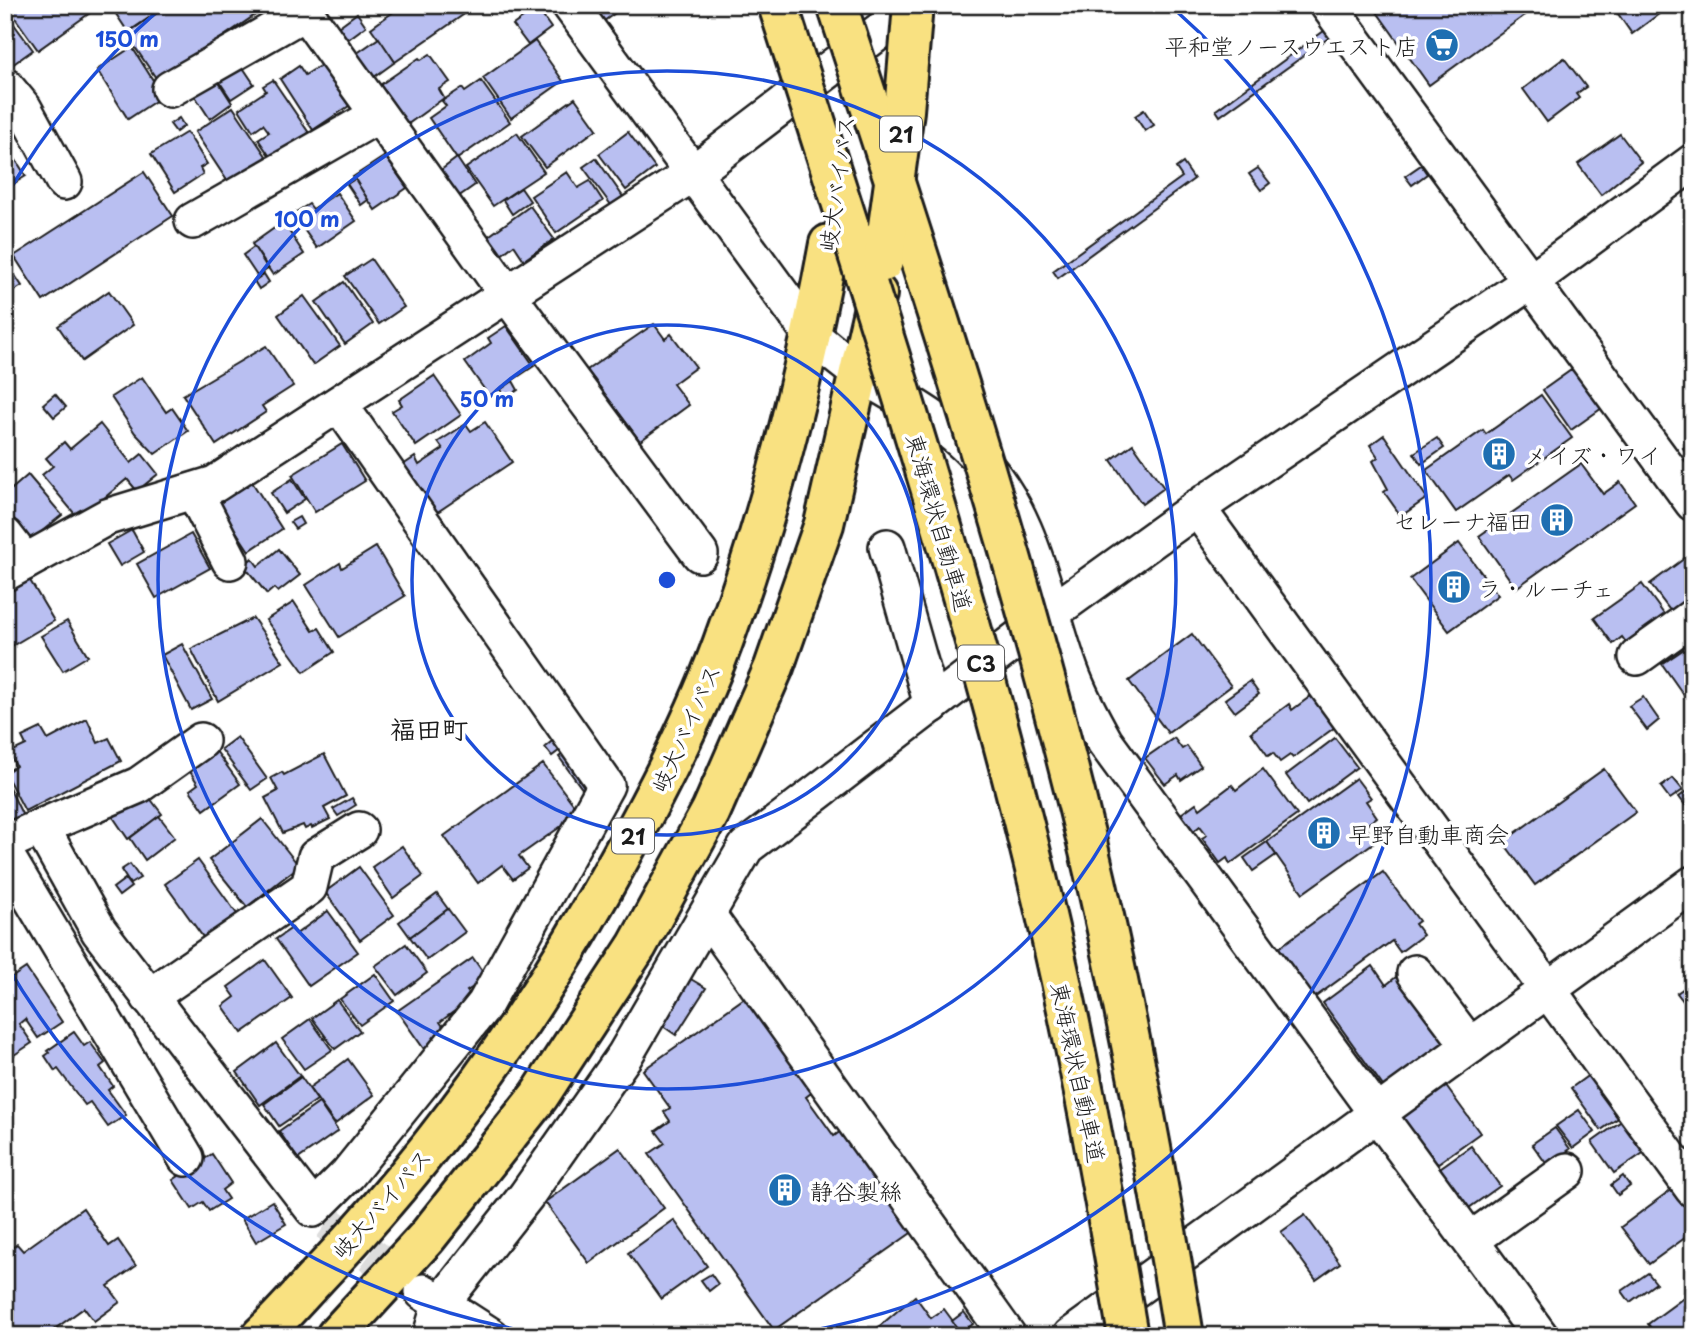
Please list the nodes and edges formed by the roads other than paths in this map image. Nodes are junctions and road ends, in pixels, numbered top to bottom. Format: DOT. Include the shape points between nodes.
graph roads {
  1 [pos="570,5"];
  2 [pos="778,5"];
  3 [pos="837,5"];
  4 [pos="852,5"];
  5 [pos="913,5"];
  6 [pos="1328,5"];
  7 [pos="302,9"];
  8 [pos="5,86"];
  9 [pos="170,89"];
  10 [pos="378,115"];
  11 [pos="1693,162"];
  12 [pos="692,174"];
  13 [pos="64,182"];
  14 [pos="193,221"];
  15 [pos="1531,281"];
  16 [pos="507,294"];
  17 [pos="812,336"];
  18 [pos="861,374"];
  19 [pos="339,404"];
  20 [pos="194,491"];
  21 [pos="1693,503"];
  22 [pos="1197,508"];
  23 [pos="887,547"];
  24 [pos="700,554"];
  25 [pos="12,557"];
  26 [pos="230,561"];
  27 [pos="1054,611"];
  28 [pos="1693,617"];
  29 [pos="1637,657"];
  30 [pos="932,705"];
  31 [pos="201,741"];
  32 [pos="41,827"];
  33 [pos="359,831"];
  34 [pos="6,845"];
  35 [pos="1693,884"];
  36 [pos="708,916"];
  37 [pos="1415,973"];
  38 [pos="1549,989"];
  39 [pos="149,997"];
  40 [pos="1470,1046"];
  41 [pos="1379,1112"];
  42 [pos="186,1158"];
  43 [pos="1566,1171"];
  44 [pos="1693,1189"];
  45 [pos="1471,1240"];
  46 [pos="431,1311"];
  47 [pos="488,1335"];
  48 [pos="261,1336"];
  49 [pos="336,1336"];
  50 [pos="1009,1336"];
  51 [pos="1071,1336"];
  52 [pos="1128,1336"];
  53 [pos="1184,1336"];
  54 [pos="1540,1336"];
  1 -- 12 [label="street"];
  2 -- 52 [label="highway, 東海環状自動車道 / C3, bridge" via="898,379 1034,861 1092,1124"];
  3 -- 53 [label="highway, C3, bridge" via="1010,549 1085,834 1146,1112"];
  4 -- 17 [label="highway, 岐大バイパス / 21, bridge" via="847,98"];
  5 -- 12 [label="street"];
  5 -- 18 [label="highway, 21, bridge" via="883,262"];
  6 -- 15 [label="street"];
  7 -- 9 [label="street"];
  7 -- 10 [label="street"];
  8 -- 13 [label="street"];
  10 -- 14 [label="street"];
  10 -- 16 [label="street"];
  11 -- 15 [label="street"];
  12 -- 16 [label="street"];
  12 -- 17 [label="street"];
  15 -- 21 [label="street"];
  15 -- 22 [label="street"];
  16 -- 19 [label="street"];
  16 -- 24 [label="street"];
  17 -- 18 [label="street"];
  17 -- 48 [label="highway, 岐大バイパス / 21" via="773,491 722,646 659,788 591,913 492,1067 391,1198"];
  18 -- 27 [label="street" via="917,405 977,456 1023,526"];
  18 -- 49 [label="highway, 21" via="824,524 774,667 699,833 637,946 540,1096 427,1237"];
  19 -- 20 [label="street" via="215,484"];
  19 -- 39 [label="street" via="606,785 485,1004 348,1174 320,1216"];
  20 -- 25 [label="street" via="107,517"];
  20 -- 26 [label="street"];
  22 -- 27 [label="street"];
  22 -- 38 [label="street"];
  23 -- 30 [label="street"];
  27 -- 30 [label="street"];
  27 -- 41 [label="street" via="1070,669 1105,742"];
  28 -- 29 [label="street"];
  30 -- 36 [label="street" via="746,847"];
  31 -- 32 [label="street" via="139,785"];
  32 -- 34 [label="street"];
  32 -- 39 [label="street" via="99,931"];
  33 -- 39 [label="street" via="316,857 309,887"];
  34 -- 42 [label="street"];
  35 -- 38 [label="street"];
  36 -- 46 [label="street" via="625,1055 526,1196"];
  36 -- 50 [label="street"];
  37 -- 40 [label="street"];
  38 -- 40 [label="street"];
  38 -- 44 [label="street"];
  40 -- 41 [label="street"];
  41 -- 45 [label="street"];
  41 -- 51 [label="street"];
  43 -- 45 [label="street"];
  45 -- 54 [label="street"];
  46 -- 47 [label="street"];
}
